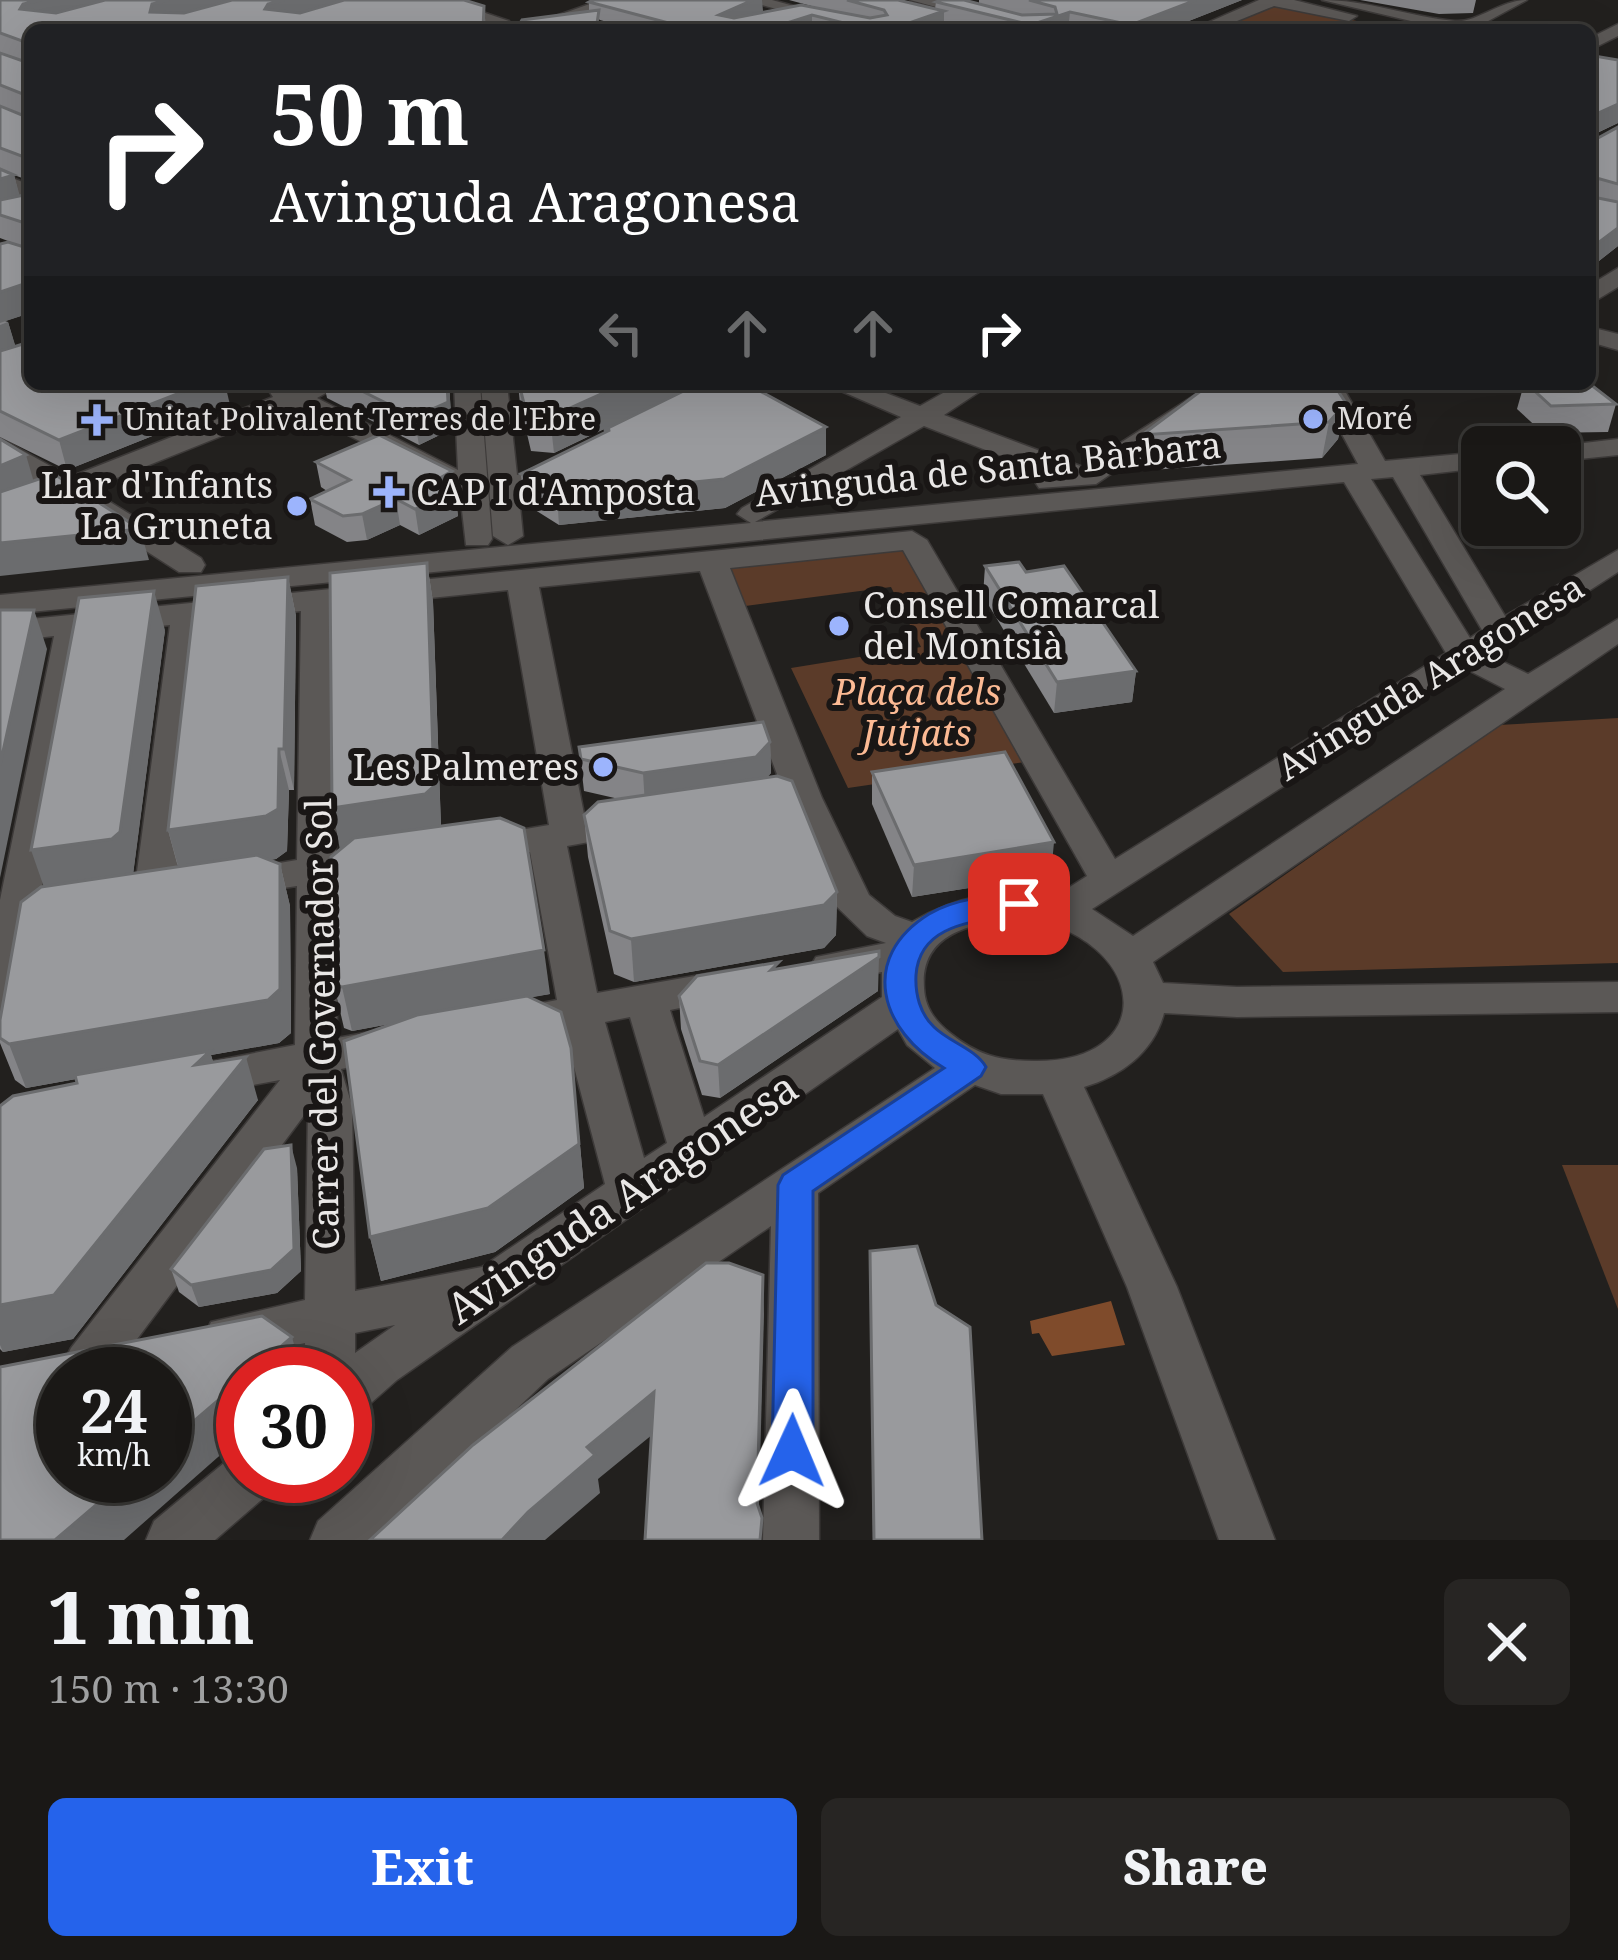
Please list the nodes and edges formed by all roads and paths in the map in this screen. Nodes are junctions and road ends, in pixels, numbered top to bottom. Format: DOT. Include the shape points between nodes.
graph roads {
  1 [pos="429,0"];
  2 [pos="564,0"];
  3 [pos="618,0"];
  4 [pos="752,0"];
  5 [pos="828,0"];
  6 [pos="918,0"];
  7 [pos="1272,0"];
  8 [pos="1330,0"];
  9 [pos="1519,0"];
  10 [pos="1030,6"];
  11 [pos="795,10"];
  12 [pos="527,18"];
  13 [pos="995,19"];
  14 [pos="754,23"];
  15 [pos="850,24"];
  16 [pos="981,24"];
  17 [pos="1017,24"];
  18 [pos="1214,24"];
  19 [pos="1386,24"];
  20 [pos="1443,24"];
  21 [pos="1475,24"];
  22 [pos="1618,29"];
  23 [pos="1596,51"];
  24 [pos="280,390"];
  25 [pos="315,390"];
  26 [pos="467,390"];
  27 [pos="854,390"];
  28 [pos="967,390"];
  29 [pos="1221,390"];
  30 [pos="1331,390"];
  31 [pos="502,393"];
  32 [pos="296,398"];
  33 [pos="1305,405"];
  34 [pos="922,416"];
  35 [pos="1347,418"];
  36 [pos="471,433"];
  37 [pos="0,446"];
  38 [pos="1618,447"];
  39 [pos="1581,451"];
  40 [pos="581,455"];
  41 [pos="411,457"];
  42 [pos="1461,463"];
  43 [pos="1373,476"];
  44 [pos="1086,478"];
  45 [pos="68,488"];
  46 [pos="474,489"];
  47 [pos="504,492"];
  48 [pos="1146,504"];
  49 [pos="0,514"];
  50 [pos="752,514"];
  51 [pos="492,538"];
  52 [pos="912,540"];
  53 [pos="1618,559"];
  54 [pos="712,562"];
  55 [pos="190,565"];
  56 [pos="522,581"];
  57 [pos="0,582"];
  58 [pos="317,602"];
  59 [pos="0,605"];
  60 [pos="187,614"];
  61 [pos="72,626"];
  62 [pos="1618,629"];
  63 [pos="0,632"];
  64 [pos="1499,632"];
  65 [pos="1464,655"];
  66 [pos="1530,689"];
  67 [pos="804,798"];
  68 [pos="757,805"];
  69 [pos="663,820"];
  70 [pos="558,836"];
  71 [pos="316,870"];
  72 [pos="1108,880"];
  73 [pos="154,894"];
  74 [pos="1060,911"];
  75 [pos="7,916"];
  76 [pos="912,946"];
  77 [pos="1139,977"];
  78 [pos="1618,997"];
  79 [pos="646,1000"];
  80 [pos="0,1004"];
  81 [pos="902,1005"];
  82 [pos="580,1010"];
  83 [pos="470,1030"];
  84 [pos="426,1038"];
  85 [pos="316,1058"];
  86 [pos="969,1067"];
  87 [pos="1058,1078"];
  88 [pos="164,1085"];
  89 [pos="692,1151"];
  90 [pos="795,1185"];
  91 [pos="631,1193"];
  92 [pos="496,1284"];
  93 [pos="328,1318"];
  94 [pos="329,1347"];
  95 [pos="372,1374"];
  96 [pos="217,1503"];
  97 [pos="174,1540"];
  98 [pos="338,1540"];
  99 [pos="791,1540"];
  100 [pos="1246,1540"];
  1 -- 12 [label="street"];
  2 -- 12 [label="street"];
  3 -- 12 [label="street"];
  4 -- 11 [label="street"];
  5 -- 11 [label="street"];
  6 -- 13 [label="street"];
  7 -- 18 [label="street"];
  7 -- 19 [label="street"];
  8 -- 20 [label="street"];
  9 -- 21 [label="street"];
  10 -- 13 [label="street"];
  11 -- 14 [label="street"];
  11 -- 15 [label="street"];
  13 -- 16 [label="street"];
  13 -- 17 [label="street"];
  22 -- 23 [label="street"];
  24 -- 32 [label="street"];
  25 -- 32 [label="street"];
  26 -- 36 [label="street"];
  27 -- 34 [label="street"];
  28 -- 34 [label="street"];
  29 -- 44 [label="street"];
  30 -- 35 [label="street"];
  31 -- 47 [label="street"];
  32 -- 41 [label="street"];
  32 -- 45 [label="street"];
  33 -- 35 [label="street"];
  34 -- 44 [label="street"];
  34 -- 50 [label="street"];
  35 -- 43 [label="street"];
  36 -- 41 [label="street" via="454,451"];
  36 -- 46 [label="street"];
  37 -- 45 [label="street"];
  38 -- 39 [label="street"];
  40 -- 47 [label="street"];
  41 -- 46 [label="street"];
  42 -- 43 [label="street"];
  43 -- 48 [label="street"];
  43 -- 64 [label="street"];
  43 -- 65 [label="street"];
  44 -- 48 [label="street"];
  44 -- 50 [label="street, Avinguda de Santa Bàrbara"];
  45 -- 49 [label="street"];
  45 -- 55 [label="street"];
  46 -- 51 [label="street"];
  47 -- 51 [label="street"];
  48 -- 52 [label="street"];
  48 -- 59 [label="street, Avinguda de Santa Bàrbara"];
  50 -- 51 [label="street, Avinguda de Santa Bàrbara"];
  51 -- 55 [label="street, Avinguda de Santa Bàrbara"];
  52 -- 54 [label="street"];
  52 -- 72 [label="street"];
  53 -- 64 [label="street, Avinguda Aragonesa"];
  54 -- 56 [label="street"];
  54 -- 67 [label="street"];
  55 -- 57 [label="street, Avinguda de Santa Bàrbara"];
  56 -- 58 [label="street"];
  56 -- 70 [label="street"];
  58 -- 60 [label="street"];
  58 -- 71 [label="street, Carrer del Governador Sol"];
  60 -- 61 [label="street"];
  60 -- 73 [label="street"];
  61 -- 63 [label="street"];
  61 -- 75 [label="street"];
  62 -- 66 [label="street, Avinguda Aragonesa"];
  64 -- 65 [label="street, Avinguda Aragonesa"];
  65 -- 66 [label="street"];
  65 -- 72 [label="street, Avinguda Aragonesa"];
  66 -- 77 [label="street, Avinguda Aragonesa"];
  67 -- 68 [label="street"];
  67 -- 76 [label="street" via="853,903"];
  69 -- 70 [label="street"];
  70 -- 71 [label="street"];
  70 -- 82 [label="street"];
  71 -- 73 [label="street"];
  71 -- 85 [label="street, Carrer del Governador Sol"];
  72 -- 74 [label="street, Avinguda Aragonesa"];
  73 -- 75 [label="street"];
  74 -- 76 [label="street" via="980,907 944,919"];
  74 -- 77 [label="street" via="1104,932"];
  75 -- 80 [label="street"];
  76 -- 79 [label="street"];
  76 -- 81 [label="street" via="899,979"];
  77 -- 78 [label="street" via="1237,1002"];
  77 -- 87 [label="street" via="1142,1022 1118,1053"];
  79 -- 82 [label="street"];
  79 -- 89 [label="street"];
  81 -- 86 [label="street" via="923,1038"];
  81 -- 89 [label="street, Avinguda Aragonesa"];
  82 -- 83 [label="street"];
  82 -- 91 [label="street"];
  84 -- 85 [label="street"];
  85 -- 88 [label="street"];
  85 -- 93 [label="street, Carrer del Governador Sol" via="330,1106"];
  85 -- 93 [label="street" via="284,1112 67,1368"];
  86 -- 87 [label="street"];
  86 -- 90 [label="street"];
  87 -- 100 [label="street" via="1152,1287"];
  89 -- 91 [label="street, Avinguda Aragonesa"];
  90 -- 98 [label="street" via="530,1364"];
  90 -- 99 [label="street"];
  91 -- 92 [label="street, Avinguda Aragonesa"];
  92 -- 93 [label="street"];
  92 -- 95 [label="street, Avinguda Aragonesa"];
  93 -- 94 [label="street, Carrer del Governador Sol"];
  96 -- 97 [label="street"];
}
